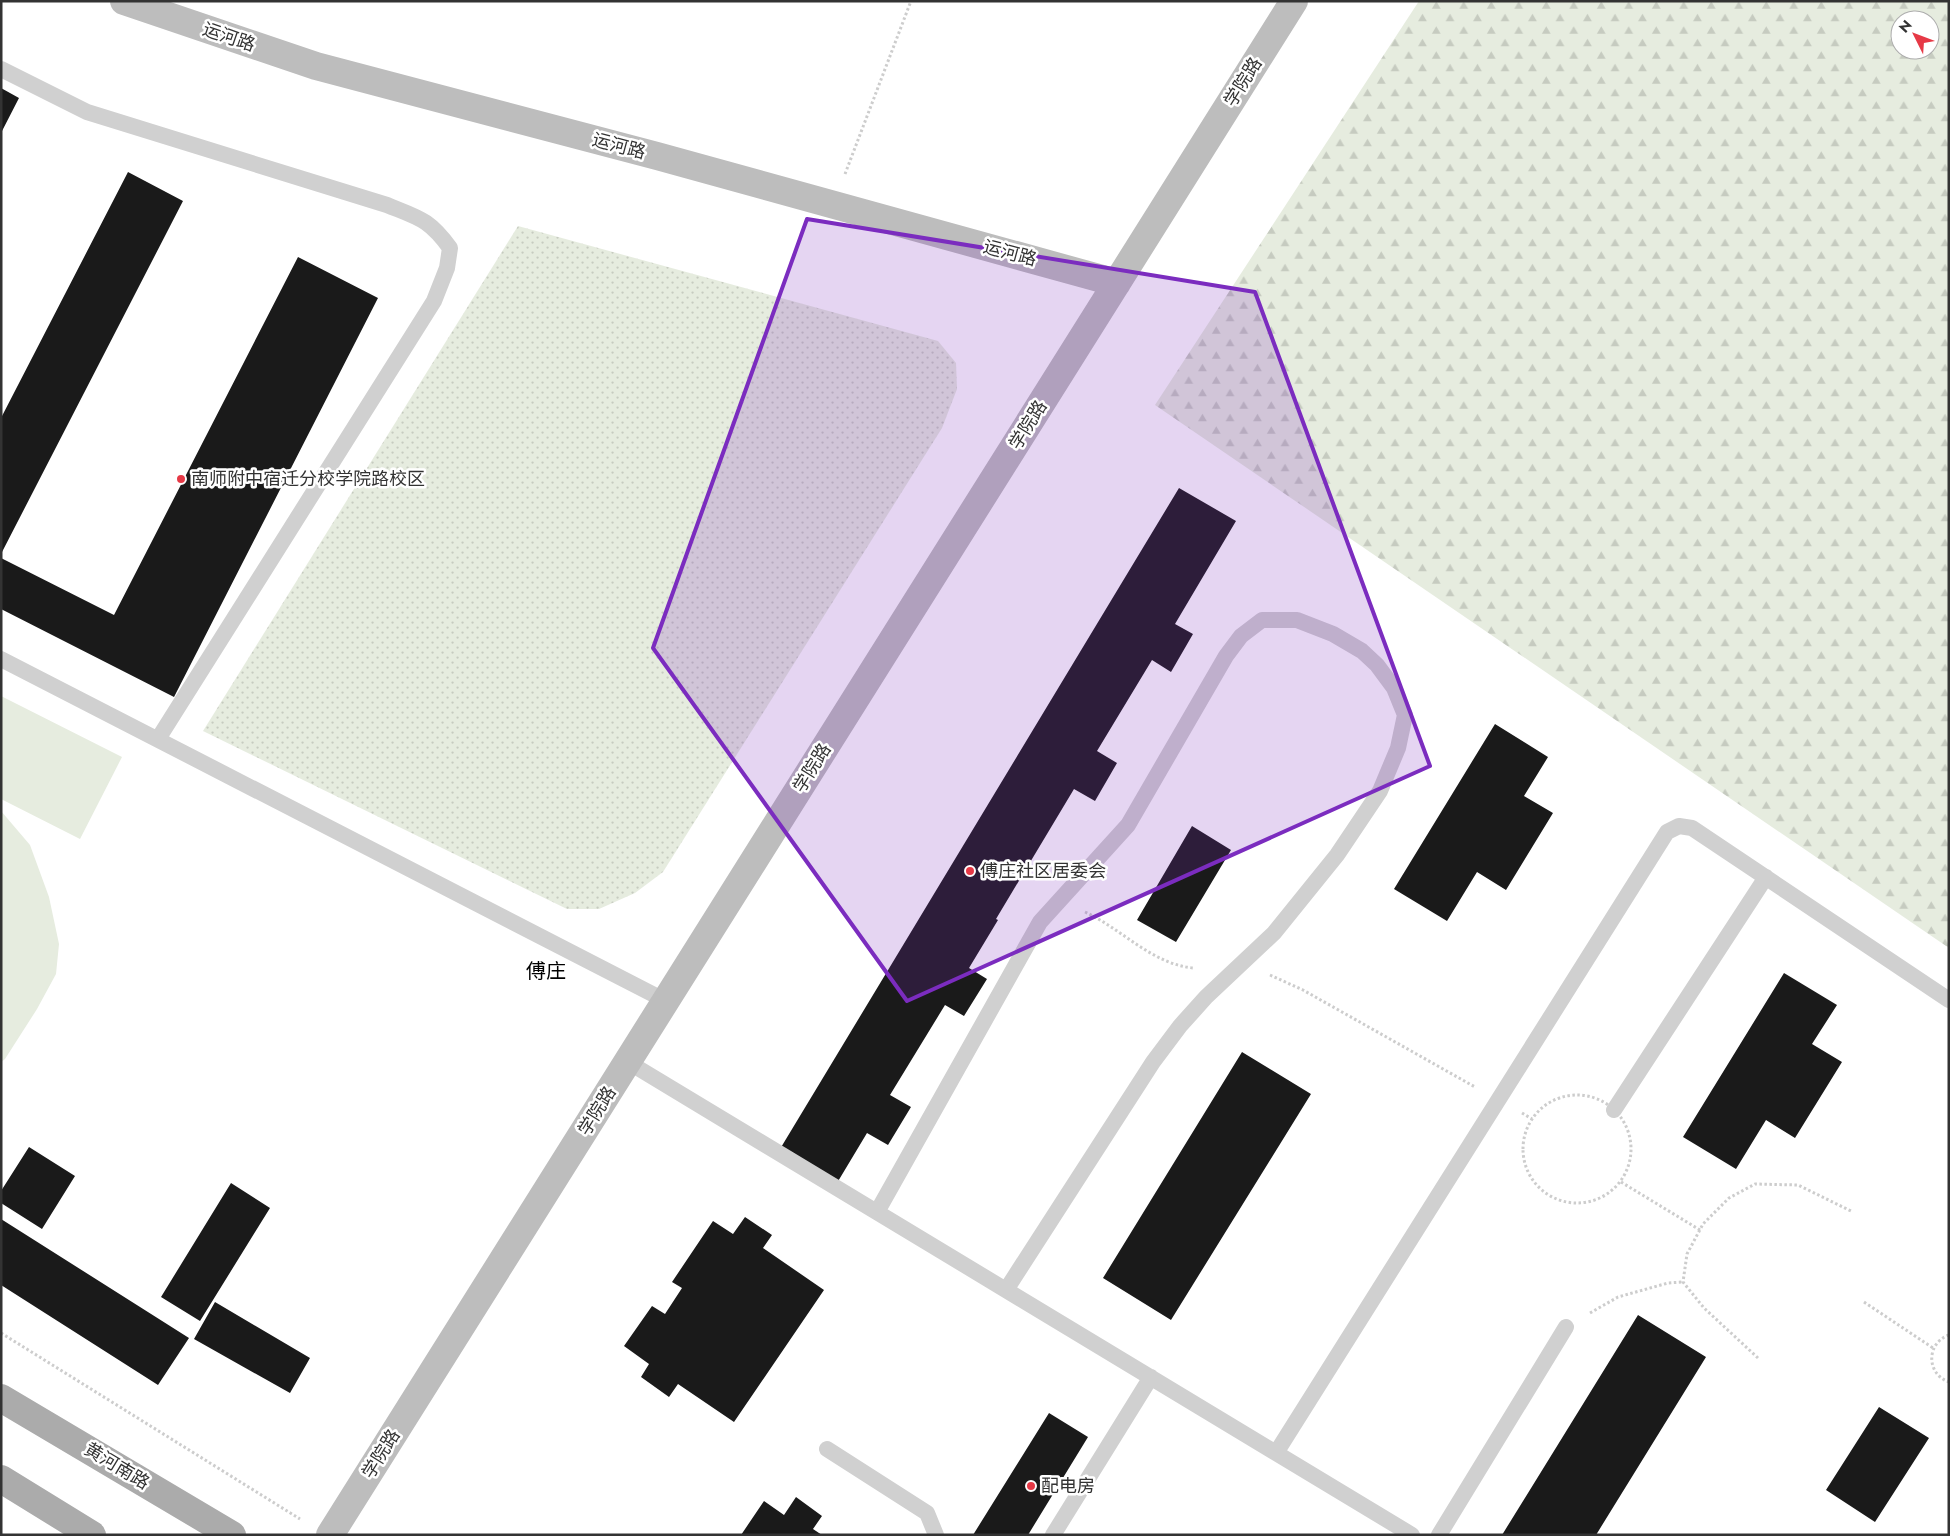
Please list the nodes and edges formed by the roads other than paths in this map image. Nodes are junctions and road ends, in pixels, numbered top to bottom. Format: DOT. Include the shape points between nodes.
graph roads {
  1 [pos="124,1"];
  2 [pos="1294,1"];
  3 [pos="1,69"];
  4 [pos="1117,283"];
  5 [pos="1,659"];
  6 [pos="158,740"];
  7 [pos="1766,877"];
  8 [pos="1949,1000"];
  9 [pos="666,1001"];
  10 [pos="628,1062"];
  11 [pos="1614,1110"];
  12 [pos="877,1212"];
  13 [pos="1006,1290"];
  14 [pos="1566,1328"];
  15 [pos="1151,1378"];
  16 [pos="1,1398"];
  17 [pos="827,1449"];
  18 [pos="1276,1452"];
  19 [pos="1,1479"];
  20 [pos="92,1535"];
  21 [pos="232,1535"];
  22 [pos="330,1535"];
  23 [pos="936,1535"];
  24 [pos="1053,1535"];
  25 [pos="1412,1535"];
  26 [pos="1438,1535"];
  1 -- 4 [label="street, 运河路" via="316,66"];
  2 -- 4 [label="street, 学院路"];
  3 -- 6 [label="lane" via="87,112 387,205 424,220 437,230 450,248 447,268 434,301"];
  4 -- 9 [label="street, 学院路"];
  5 -- 6 [label="lane"];
  6 -- 9 [label="lane"];
  7 -- 8 [label="lane"];
  7 -- 11 [label="lane"];
  7 -- 18 [label="lane" via="1692,828 1679,826 1667,832"];
  9 -- 10 [label="street, 学院路"];
  10 -- 12 [label="lane"];
  10 -- 22 [label="street, 学院路"];
  12 -- 13 [label="lane"];
  12 -- 13 [label="lane" via="1040,922 1128,825 1226,656 1241,636 1262,620 1298,620 1333,634 1362,651 1394,688 1405,715 1398,748 1380,791 1337,855 1274,933 1206,997 1153,1062"];
  13 -- 15 [label="lane"];
  14 -- 26 [label="lane"];
  15 -- 18 [label="lane"];
  15 -- 24 [label="lane"];
  16 -- 21 [label="main road, 黄河南路"];
  17 -- 23 [label="lane" via="927,1513"];
  18 -- 25 [label="lane"];
  19 -- 20 [label="main road"];
}
